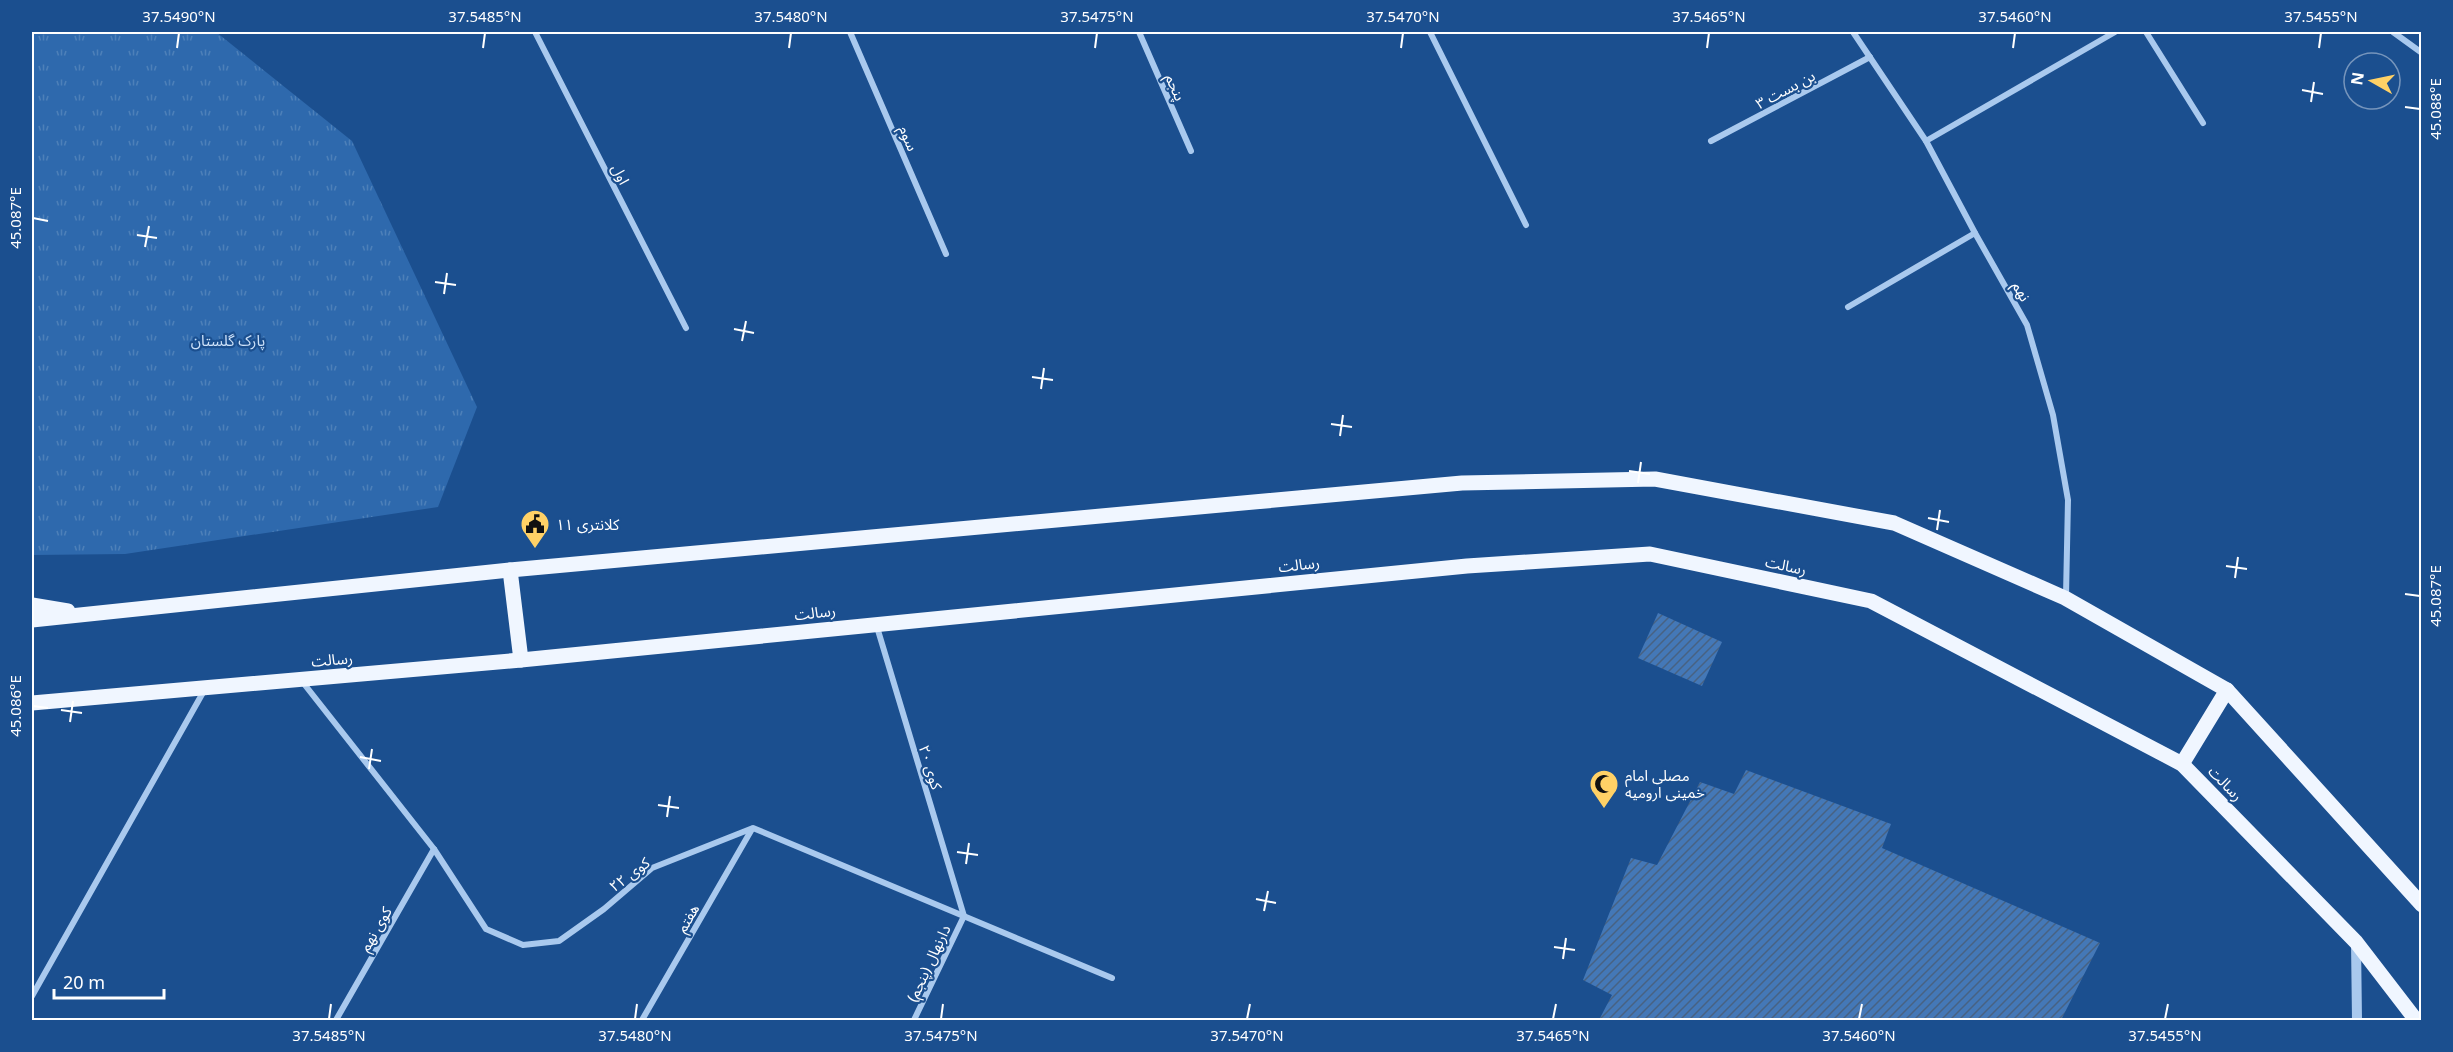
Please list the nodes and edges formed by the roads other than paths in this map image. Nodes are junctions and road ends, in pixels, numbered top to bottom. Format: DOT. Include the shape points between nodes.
graph roads {
  1 [pos="535,32"];
  2 [pos="850,32"];
  3 [pos="1139,32"];
  4 [pos="1430,32"];
  5 [pos="1853,32"];
  6 [pos="2115,32"];
  7 [pos="2146,32"];
  8 [pos="2393,32"];
  9 [pos="2421,53"];
  10 [pos="1870,57"];
  11 [pos="2202,123"];
  12 [pos="1711,141"];
  13 [pos="1926,141"];
  14 [pos="1191,151"];
  15 [pos="1526,225"];
  16 [pos="1975,233"];
  17 [pos="946,254"];
  18 [pos="1848,307"];
  19 [pos="686,327"];
  20 [pos="510,570"];
  21 [pos="2066,598"];
  22 [pos="32,605"];
  23 [pos="86,614"];
  24 [pos="32,620"];
  25 [pos="876,624"];
  26 [pos="521,660"];
  27 [pos="301,680"];
  28 [pos="205,688"];
  29 [pos="2227,690"];
  30 [pos="32,703"];
  31 [pos="2182,764"];
  32 [pos="753,828"];
  33 [pos="434,849"];
  34 [pos="2421,905"];
  35 [pos="963,916"];
  36 [pos="2356,942"];
  37 [pos="1112,978"];
  38 [pos="32,996"];
  39 [pos="336,1020"];
  40 [pos="642,1020"];
  41 [pos="914,1020"];
  42 [pos="2356,1020"];
  43 [pos="2416,1020"];
  1 -- 19 [label="street, اول"];
  2 -- 17 [label="street, سوم"];
  3 -- 14 [label="street, پنجم"];
  4 -- 15 [label="street"];
  5 -- 10 [label="street, نهم"];
  6 -- 13 [label="street"];
  7 -- 11 [label="street"];
  8 -- 9 [label="street"];
  10 -- 12 [label="street, بن بست ۳"];
  10 -- 13 [label="street, نهم"];
  13 -- 16 [label="street, نهم"];
  16 -- 18 [label="street"];
  16 -- 21 [label="street, نهم" via="2027,325 2053,416 2068,500"];
  20 -- 21 [label="main road" via="1462,483 1655,479 1894,523"];
  20 -- 23 [label="main road"];
  20 -- 26 [label="main road"];
  21 -- 29 [label="main road"];
  22 -- 23 [label="main road"];
  23 -- 24 [label="main road"];
  25 -- 26 [label="main road, رسالت"];
  25 -- 31 [label="main road, رسالت" via="1467,566 1650,554 1871,602"];
  25 -- 35 [label="street, کوی ۲۰"];
  26 -- 27 [label="main road, رسالت"];
  27 -- 28 [label="main road, رسالت"];
  27 -- 33 [label="street, کوی ۲۲"];
  28 -- 30 [label="main road, رسالت"];
  28 -- 38 [label="street"];
  29 -- 31 [label="main road"];
  29 -- 34 [label="main road"];
  31 -- 36 [label="main road, رسالت"];
  32 -- 33 [label="street, کوی ۲۲" via="652,868 559,941 523,945 486,929"];
  32 -- 35 [label="street"];
  32 -- 40 [label="street, هفتم"];
  33 -- 39 [label="street, کوی نهم"];
  35 -- 37 [label="street"];
  35 -- 41 [label="street, دارنهال (پنجم)"];
  36 -- 42 [label="street"];
  36 -- 43 [label="main road, رسالت"];
}
